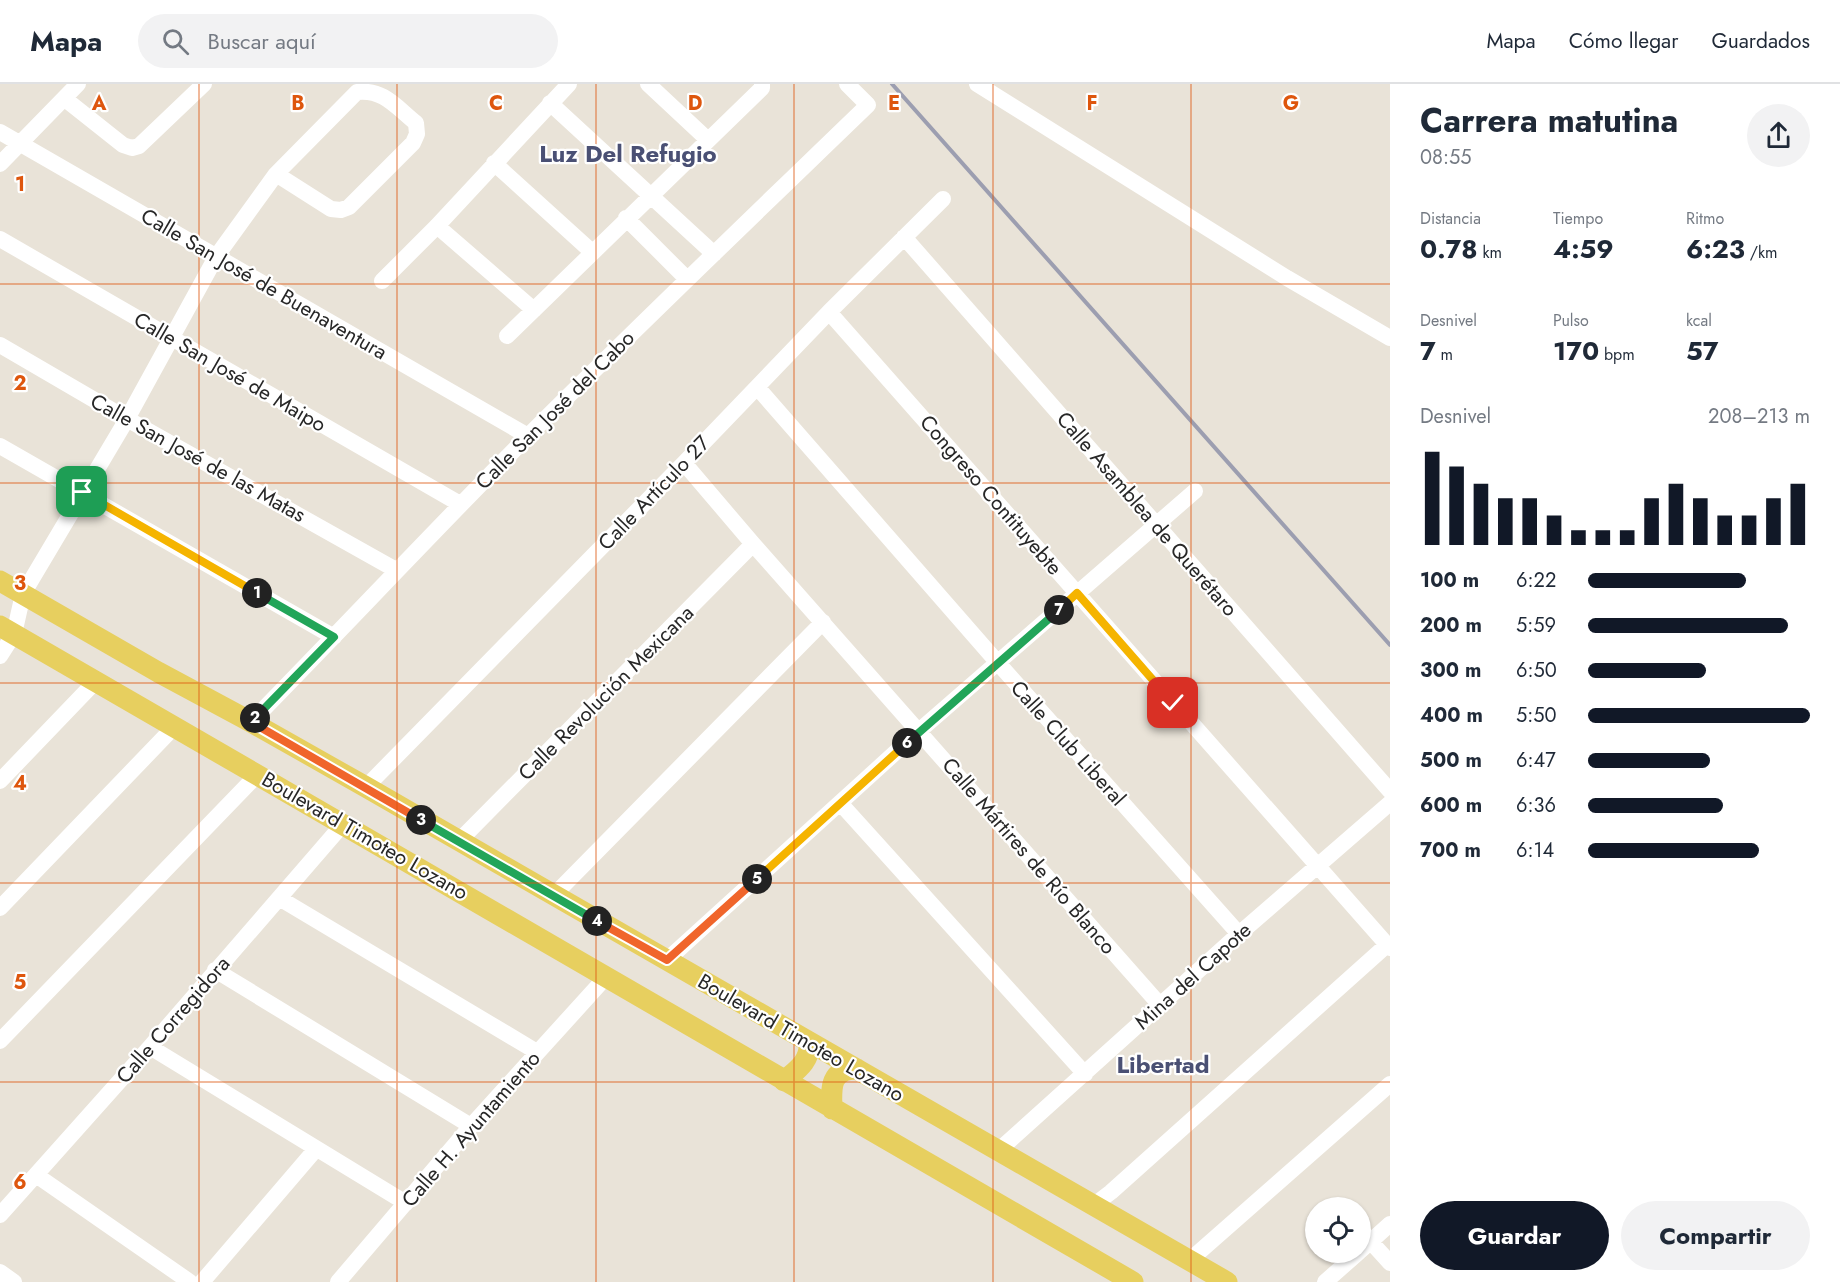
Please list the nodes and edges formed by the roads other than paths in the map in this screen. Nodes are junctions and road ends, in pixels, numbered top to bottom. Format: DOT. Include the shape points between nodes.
graph roads {
  1 [pos="78,84"];
  2 [pos="204,84"];
  3 [pos="569,84"];
  4 [pos="648,84"];
  5 [pos="847,84"];
  6 [pos="977,84"];
  7 [pos="762,86"];
  8 [pos="65,99"];
  9 [pos="550,103"];
  10 [pos="0,132"];
  11 [pos="708,140"];
  12 [pos="20,144"];
  13 [pos="494,163"];
  14 [pos="0,164"];
  15 [pos="276,174"];
  16 [pos="650,196"];
  17 [pos="943,200"];
  18 [pos="626,218"];
  19 [pos="437,225"];
  20 [pos="904,237"];
  21 [pos="0,239"];
  22 [pos="592,252"];
  23 [pos="714,254"];
  24 [pos="216,257"];
  25 [pos="687,279"];
  26 [pos="382,281"];
  27 [pos="534,310"];
  28 [pos="830,312"];
  29 [pos="507,336"];
  30 [pos="1390,338"];
  31 [pos="172,339"];
  32 [pos="0,345"];
  33 [pos="757,387"];
  34 [pos="127,419"];
  35 [pos="528,436"];
  36 [pos="0,446"];
  37 [pos="684,463"];
  38 [pos="1195,491"];
  39 [pos="82,492"];
  40 [pos="460,504"];
  41 [pos="1155,524"];
  42 [pos="753,544"];
  43 [pos="396,570"];
  44 [pos="0,581"];
  45 [pos="1077,593"];
  46 [pos="23,594"];
  47 [pos="823,622"];
  48 [pos="7,630"];
  49 [pos="334,637"];
  50 [pos="0,656"];
  51 [pos="998,663"];
  52 [pos="96,681"];
  53 [pos="251,722"];
  54 [pos="175,726"];
  55 [pos="919,732"];
  56 [pos="258,774"];
  57 [pos="0,781"];
  58 [pos="366,787"];
  59 [pos="1390,791"];
  60 [pos="1390,803"];
  61 [pos="841,804"];
  62 [pos="344,823"];
  63 [pos="459,841"];
  64 [pos="1317,867"];
  65 [pos="553,896"];
  66 [pos="279,898"];
  67 [pos="0,908"];
  68 [pos="1239,934"];
  69 [pos="1389,947"];
  70 [pos="667,960"];
  71 [pos="215,970"];
  72 [pos="606,977"];
  73 [pos="1160,1005"];
  74 [pos="0,1041"];
  75 [pos="809,1042"];
  76 [pos="150,1047"];
  77 [pos="537,1052"];
  78 [pos="857,1069"];
  79 [pos="1084,1074"];
  80 [pos="784,1081"];
  81 [pos="1390,1084"];
  82 [pos="832,1109"];
  83 [pos="471,1126"];
  84 [pos="316,1149"];
  85 [pos="998,1151"];
  86 [pos="36,1175"];
  87 [pos="406,1203"];
  88 [pos="1094,1205"];
  89 [pos="0,1215"];
  90 [pos="1390,1224"];
  91 [pos="1371,1241"];
  92 [pos="1371,1252"];
  93 [pos="1190,1260"];
  94 [pos="1346,1263"];
  95 [pos="1390,1263"];
  96 [pos="0,1272"];
  97 [pos="14,1282"];
  98 [pos="190,1282"];
  99 [pos="202,1282"];
  100 [pos="338,1282"];
  101 [pos="1133,1282"];
  102 [pos="1227,1282"];
  103 [pos="1325,1282"];
  1 -- 8 [label="street"];
  2 -- 8 [label="street" via="139,146 132,148"];
  3 -- 9 [label="street"];
  4 -- 11 [label="street"];
  5 -- 23 [label="street, Calle San José del Cabo" via="867,105"];
  6 -- 30 [label="street"];
  7 -- 11 [label="street"];
  8 -- 12 [label="street"];
  9 -- 13 [label="street"];
  9 -- 16 [label="street"];
  10 -- 12 [label="street, Calle San José de Buenaventura"];
  11 -- 16 [label="street"];
  12 -- 14 [label="street"];
  12 -- 24 [label="street, Calle San José de Buenaventura"];
  13 -- 19 [label="street"];
  13 -- 22 [label="street"];
  15 -- 15 [label="street" via="331,209 341,210 349,207 413,143 416,123 383,95 357,92"];
  15 -- 24 [label="street"];
  16 -- 18 [label="street"];
  16 -- 23 [label="street"];
  17 -- 20 [label="street, Calle Artículo 27"];
  18 -- 22 [label="street"];
  18 -- 25 [label="street"];
  19 -- 26 [label="street"];
  19 -- 27 [label="street"];
  20 -- 28 [label="street, Calle Artículo 27"];
  20 -- 41 [label="street, Calle Asamblea de Querétaro"];
  21 -- 31 [label="street, Calle San José de Maipo"];
  22 -- 27 [label="street"];
  23 -- 25 [label="street, Calle San José del Cabo"];
  24 -- 31 [label="street"];
  24 -- 35 [label="street, Calle San José de Buenaventura"];
  25 -- 35 [label="street, Calle San José del Cabo"];
  27 -- 29 [label="street"];
  28 -- 33 [label="street, Calle Artículo 27"];
  28 -- 45 [label="street, Congreso Contituyebte"];
  31 -- 34 [label="street"];
  31 -- 40 [label="street, Calle San José de Maipo"];
  32 -- 34 [label="street, Calle San José de las Matas"];
  33 -- 37 [label="street, Calle Artículo 27"];
  33 -- 51 [label="street, Calle Club Liberal"];
  34 -- 39 [label="street"];
  34 -- 43 [label="street, Calle San José de las Matas"];
  35 -- 40 [label="street, Calle San José del Cabo"];
  36 -- 39 [label="street"];
  37 -- 42 [label="street, Calle Mártires de Río Blanco"];
  37 -- 58 [label="street, Calle Artículo 27"];
  38 -- 41 [label="street"];
  39 -- 46 [label="street"];
  39 -- 49 [label="street"];
  40 -- 43 [label="street, Calle San José del Cabo"];
  41 -- 45 [label="street"];
  41 -- 59 [label="street, Calle Asamblea de Querétaro"];
  42 -- 47 [label="street, Calle Mártires de Río Blanco"];
  42 -- 63 [label="street, Calle Revolución Mexicana"];
  43 -- 49 [label="street, Calle San José del Cabo"];
  44 -- 46 [label="main road, Boulevard Timoteo Lozano"];
  45 -- 51 [label="street"];
  45 -- 64 [label="street, Congreso Contituyebte"];
  46 -- 48 [label="street"];
  46 -- 53 [label="main road, Boulevard Timoteo Lozano"];
  47 -- 55 [label="street, Calle Mártires de Río Blanco"];
  47 -- 65 [label="street"];
  48 -- 50 [label="street"];
  48 -- 52 [label="main road, Boulevard Timoteo Lozano"];
  49 -- 53 [label="street, Calle San José del Cabo"];
  51 -- 55 [label="street"];
  51 -- 68 [label="street, Calle Club Liberal"];
  52 -- 54 [label="main road, Boulevard Timoteo Lozano"];
  52 -- 57 [label="street"];
  53 -- 58 [label="main road, Boulevard Timoteo Lozano"];
  54 -- 56 [label="main road, Boulevard Timoteo Lozano"];
  54 -- 67 [label="street"];
  55 -- 61 [label="street"];
  55 -- 73 [label="street, Calle Mártires de Río Blanco"];
  56 -- 62 [label="main road, Boulevard Timoteo Lozano"];
  56 -- 74 [label="street"];
  58 -- 63 [label="main road, Boulevard Timoteo Lozano"];
  60 -- 64 [label="street, Mina del Capote"];
  61 -- 70 [label="street"];
  61 -- 79 [label="street"];
  62 -- 66 [label="street, Calle Corregidora"];
  62 -- 72 [label="main road, Boulevard Timoteo Lozano"];
  63 -- 65 [label="main road, Boulevard Timoteo Lozano"];
  64 -- 68 [label="street, Mina del Capote"];
  64 -- 69 [label="street, Congreso Contituyebte"];
  65 -- 70 [label="main road, Boulevard Timoteo Lozano"];
  66 -- 71 [label="street, Calle Corregidora"];
  66 -- 77 [label="street"];
  68 -- 73 [label="street, Mina del Capote"];
  69 -- 88 [label="street"];
  70 -- 75 [label="main road, Boulevard Timoteo Lozano"];
  71 -- 76 [label="street, Calle Corregidora"];
  71 -- 83 [label="street"];
  72 -- 77 [label="street, Calle H. Ayuntamiento"];
  72 -- 80 [label="main road, Boulevard Timoteo Lozano"];
  73 -- 79 [label="street, Mina del Capote"];
  75 -- 78 [label="main road, Boulevard Timoteo Lozano"];
  75 -- 80 [label="main road" via="804,1063"];
  76 -- 84 [label="street"];
  76 -- 86 [label="street, Calle Corregidora"];
  77 -- 83 [label="street, Calle H. Ayuntamiento"];
  78 -- 82 [label="main road" via="847,1069 834,1080"];
  78 -- 85 [label="main road, Boulevard Timoteo Lozano"];
  79 -- 85 [label="street, Mina del Capote"];
  80 -- 82 [label="main road, Boulevard Timoteo Lozano"];
  81 -- 93 [label="street"];
  82 -- 101 [label="main road, Boulevard Timoteo Lozano"];
  83 -- 87 [label="street, Calle H. Ayuntamiento"];
  84 -- 87 [label="street"];
  84 -- 99 [label="street"];
  85 -- 88 [label="main road, Boulevard Timoteo Lozano"];
  86 -- 89 [label="street, Calle Corregidora"];
  86 -- 98 [label="street"];
  87 -- 100 [label="street, Calle H. Ayuntamiento"];
  88 -- 93 [label="main road, Boulevard Timoteo Lozano"];
  90 -- 91 [label="street"];
  92 -- 95 [label="street"];
  93 -- 102 [label="main road, Boulevard Timoteo Lozano"];
  94 -- 103 [label="street"];
  96 -- 97 [label="street"];
}
